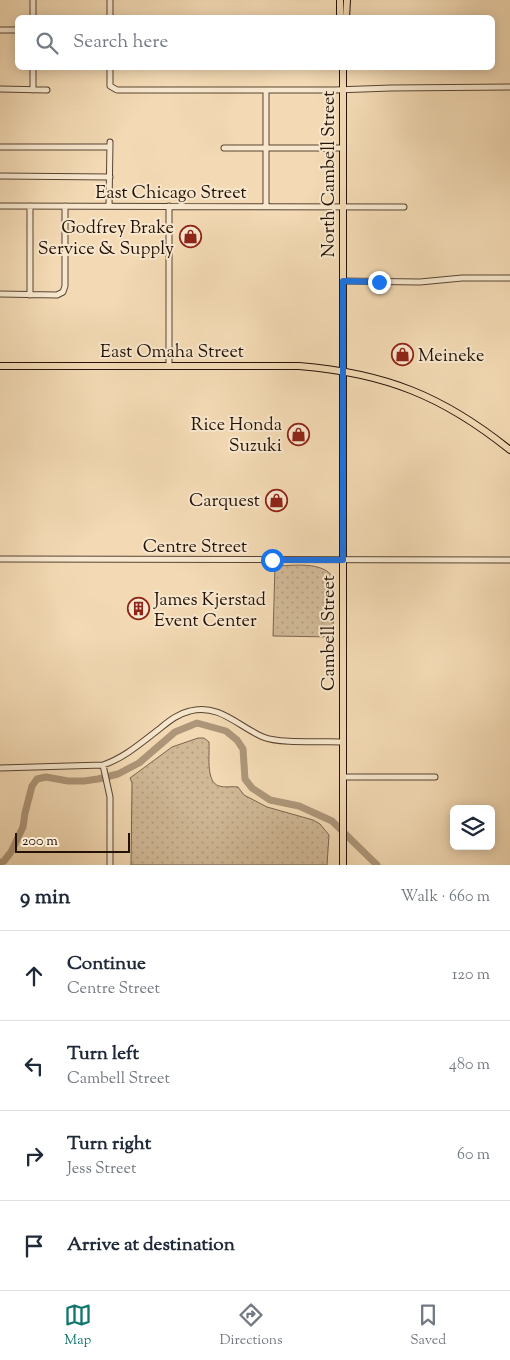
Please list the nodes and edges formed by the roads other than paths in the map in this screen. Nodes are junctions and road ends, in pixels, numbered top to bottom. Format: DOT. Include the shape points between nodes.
graph roads {
  1 [pos="33,0"];
  2 [pos="110,0"];
  3 [pos="348,0"];
  4 [pos="339,2"];
  5 [pos="33,15"];
  6 [pos="110,15"];
  7 [pos="343,15"];
  8 [pos="344,15"];
  9 [pos="0,30"];
  10 [pos="15,30"];
  11 [pos="33,70"];
  12 [pos="110,70"];
  13 [pos="343,70"];
  14 [pos="510,87"];
  15 [pos="0,89"];
  16 [pos="343,89"];
  17 [pos="33,90"];
  18 [pos="47,90"];
  19 [pos="266,90"];
  20 [pos="0,147"];
  21 [pos="224,148"];
  22 [pos="266,148"];
  23 [pos="343,148"];
  24 [pos="0,176"];
  25 [pos="110,177"];
  26 [pos="0,206"];
  27 [pos="30,206"];
  28 [pos="65,206"];
  29 [pos="110,206"];
  30 [pos="169,206"];
  31 [pos="266,206"];
  32 [pos="343,206"];
  33 [pos="404,207"];
  34 [pos="510,278"];
  35 [pos="343,281"];
  36 [pos="0,294"];
  37 [pos="30,295"];
  38 [pos="0,366"];
  39 [pos="169,366"];
  40 [pos="343,370"];
  41 [pos="510,450"];
  42 [pos="0,559"];
  43 [pos="343,560"];
  44 [pos="510,560"];
  45 [pos="343,742"];
  46 [pos="104,767"];
  47 [pos="0,768"];
  48 [pos="343,777"];
  49 [pos="435,777"];
  50 [pos="110,865"];
  51 [pos="342,865"];
  1 -- 5 [label="street"];
  2 -- 6 [label="street"];
  3 -- 8 [label="main road"];
  4 -- 7 [label="main road"];
  9 -- 10 [label="street"];
  11 -- 17 [label="street"];
  12 -- 19 [label="street" via="110,84 117,90"];
  13 -- 16 [label="main road, North Cambell Street"];
  14 -- 16 [label="street"];
  15 -- 17 [label="street"];
  16 -- 19 [label="street"];
  16 -- 23 [label="main road, North Cambell Street"];
  17 -- 18 [label="street"];
  19 -- 22 [label="street"];
  20 -- 25 [label="street" via="110,144"];
  21 -- 22 [label="street"];
  22 -- 23 [label="street"];
  22 -- 31 [label="street"];
  23 -- 32 [label="main road, North Cambell Street"];
  24 -- 25 [label="street"];
  25 -- 29 [label="street"];
  26 -- 27 [label="street, East Chicago Street"];
  27 -- 28 [label="street, East Chicago Street"];
  27 -- 37 [label="street"];
  28 -- 29 [label="street, East Chicago Street"];
  28 -- 37 [label="street" via="64,290 57,295"];
  29 -- 30 [label="street, East Chicago Street"];
  30 -- 31 [label="street, East Chicago Street"];
  30 -- 39 [label="street"];
  31 -- 32 [label="street, East Chicago Street"];
  32 -- 33 [label="street, East Chicago Street"];
  32 -- 35 [label="main road, North Cambell Street"];
  34 -- 35 [label="street"];
  35 -- 40 [label="main road, Cambell Street"];
  36 -- 37 [label="street"];
  38 -- 39 [label="main road, East Omaha Street"];
  39 -- 40 [label="main road, East Omaha Street" via="299,366"];
  40 -- 41 [label="main road, East Omaha Street" via="381,379 430,397"];
  40 -- 43 [label="main road, Cambell Street"];
  42 -- 43 [label="street, Centre Street"];
  43 -- 44 [label="street, Centre Street"];
  43 -- 45 [label="main road, Cambell Street"];
  45 -- 46 [label="street" via="266,738 228,716 206,709 192,710 178,714"];
  45 -- 48 [label="main road, Cambell Street"];
  46 -- 47 [label="street"];
  46 -- 50 [label="street" via="110,802"];
  48 -- 49 [label="street"];
  48 -- 51 [label="main road, Cambell Street"];
}
